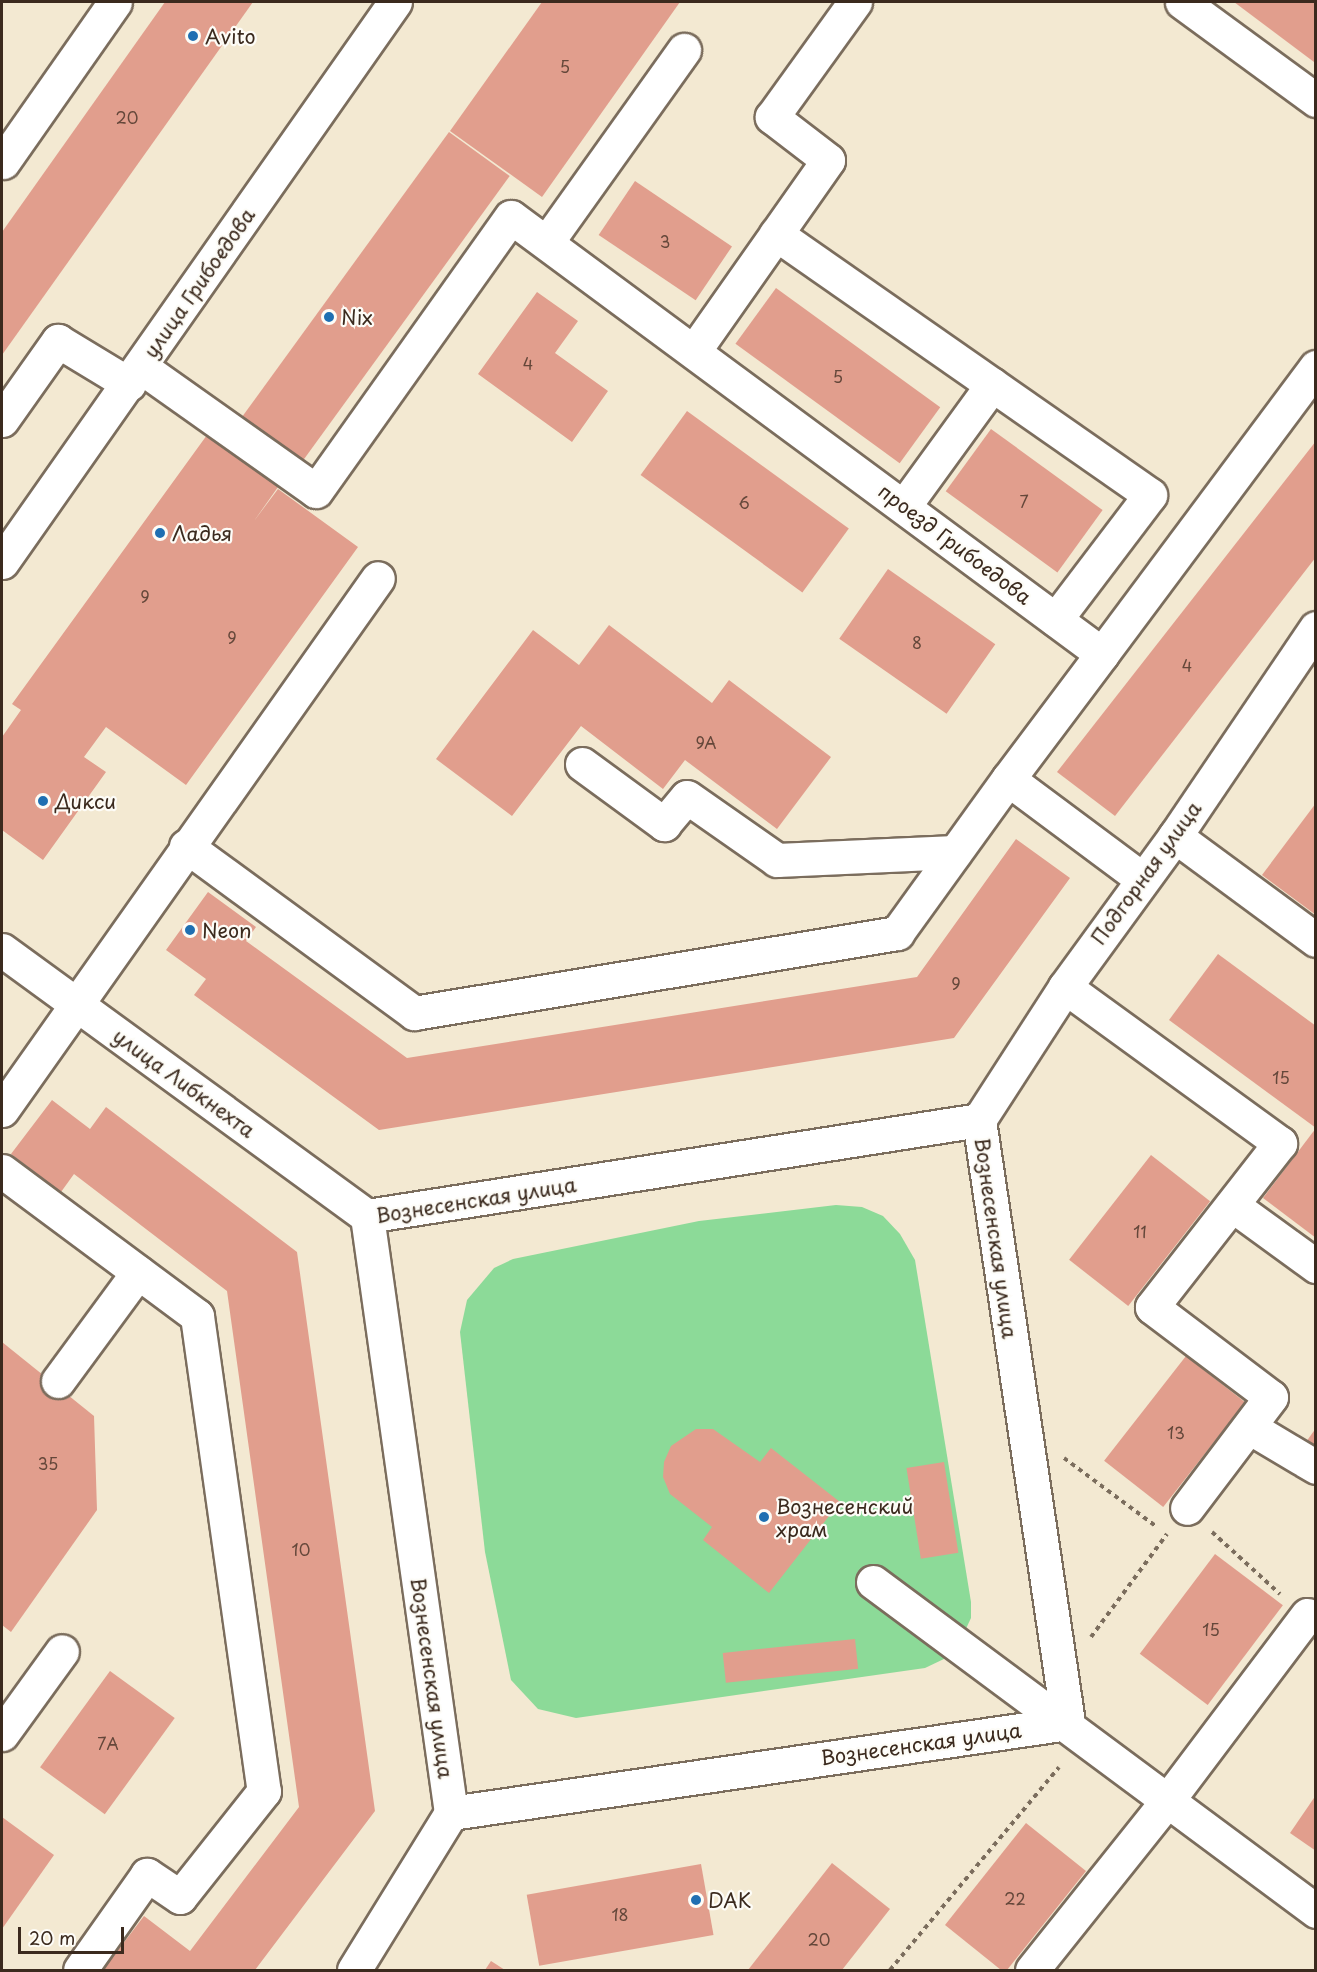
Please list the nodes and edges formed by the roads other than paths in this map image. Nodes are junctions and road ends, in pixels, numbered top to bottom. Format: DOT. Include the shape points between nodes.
graph roads {
  1 [pos="115,2"];
  2 [pos="395,2"];
  3 [pos="1182,2"];
  4 [pos="848,4"];
  5 [pos="684,50"];
  6 [pos="1316,100"];
  7 [pos="10,167"];
  8 [pos="776,234"];
  9 [pos="547,242"];
  10 [pos="694,351"];
  11 [pos="1316,367"];
  12 [pos="135,376"];
  13 [pos="992,385"];
  14 [pos="2,420"];
  15 [pos="904,506"];
  16 [pos="2,562"];
  17 [pos="378,578"];
  18 [pos="1056,620"];
  19 [pos="1316,628"];
  20 [pos="1102,654"];
  21 [pos="582,764"];
  22 [pos="1008,779"];
  23 [pos="1174,836"];
  24 [pos="186,846"];
  25 [pos="955,852"];
  26 [pos="1142,879"];
  27 [pos="1316,940"];
  28 [pos="2,950"];
  29 [pos="1065,987"];
  30 [pos="74,1004"];
  31 [pos="2,1110"];
  32 [pos="979,1120"];
  33 [pos="2,1171"];
  34 [pos="1232,1205"];
  35 [pos="367,1216"];
  36 [pos="1316,1266"];
  37 [pos="138,1272"];
  38 [pos="58,1381"];
  39 [pos="1248,1427"];
  40 [pos="1316,1467"];
  41 [pos="1187,1508"];
  42 [pos="873,1582"];
  43 [pos="1304,1614"];
  44 [pos="62,1651"];
  45 [pos="1068,1723"];
  46 [pos="2,1734"];
  47 [pos="1167,1801"];
  48 [pos="451,1813"];
  49 [pos="1316,1911"];
  50 [pos="80,1971"];
  51 [pos="354,1971"];
  52 [pos="1032,1971"];
  1 -- 7 [label="street"];
  2 -- 12 [label="street, улица Грибоедова"];
  3 -- 6 [label="street"];
  4 -- 8 [label="street" via="772,117 828,160"];
  5 -- 9 [label="street"];
  8 -- 10 [label="street"];
  8 -- 13 [label="street"];
  9 -- 10 [label="street, проезд Грибоедова"];
  9 -- 12 [label="street, проезд Грибоедова" via="511,217 316,491"];
  10 -- 15 [label="street, проезд Грибоедова"];
  11 -- 20 [label="street"];
  12 -- 14 [label="street" via="58,341"];
  12 -- 16 [label="street, улица Грибоедова"];
  13 -- 15 [label="street"];
  13 -- 18 [label="street" via="1150,495"];
  15 -- 18 [label="street, проезд Грибоедова"];
  17 -- 24 [label="street"];
  18 -- 20 [label="street, проезд Грибоедова"];
  19 -- 23 [label="street, Подгорная улица"];
  20 -- 22 [label="street"];
  21 -- 25 [label="street" via="664,824 687,797 777,860"];
  22 -- 25 [label="street"];
  22 -- 26 [label="street"];
  23 -- 26 [label="street, Подгорная улица"];
  23 -- 27 [label="street"];
  24 -- 25 [label="street" via="414,1013 897,933"];
  24 -- 30 [label="street"];
  26 -- 29 [label="street, Подгорная улица"];
  28 -- 30 [label="street, улица Либкнехта"];
  29 -- 32 [label="street, Подгорная улица"];
  29 -- 34 [label="street" via="1280,1143"];
  30 -- 31 [label="street"];
  30 -- 35 [label="street, улица Либкнехта"];
  32 -- 35 [label="street, Вознесенская улица"];
  32 -- 45 [label="street, Вознесенская улица"];
  33 -- 37 [label="street"];
  34 -- 36 [label="street"];
  34 -- 39 [label="street" via="1152,1307 1271,1397"];
  35 -- 48 [label="street, Вознесенская улица"];
  37 -- 38 [label="street"];
  37 -- 50 [label="street" via="197,1316 264,1791 180,1898 147,1875"];
  39 -- 40 [label="street"];
  39 -- 41 [label="street"];
  42 -- 45 [label="street"];
  43 -- 47 [label="street"];
  44 -- 46 [label="street"];
  45 -- 47 [label="street"];
  45 -- 48 [label="street, Вознесенская улица"];
  47 -- 49 [label="street"];
  47 -- 52 [label="street"];
  48 -- 51 [label="street"];
}
